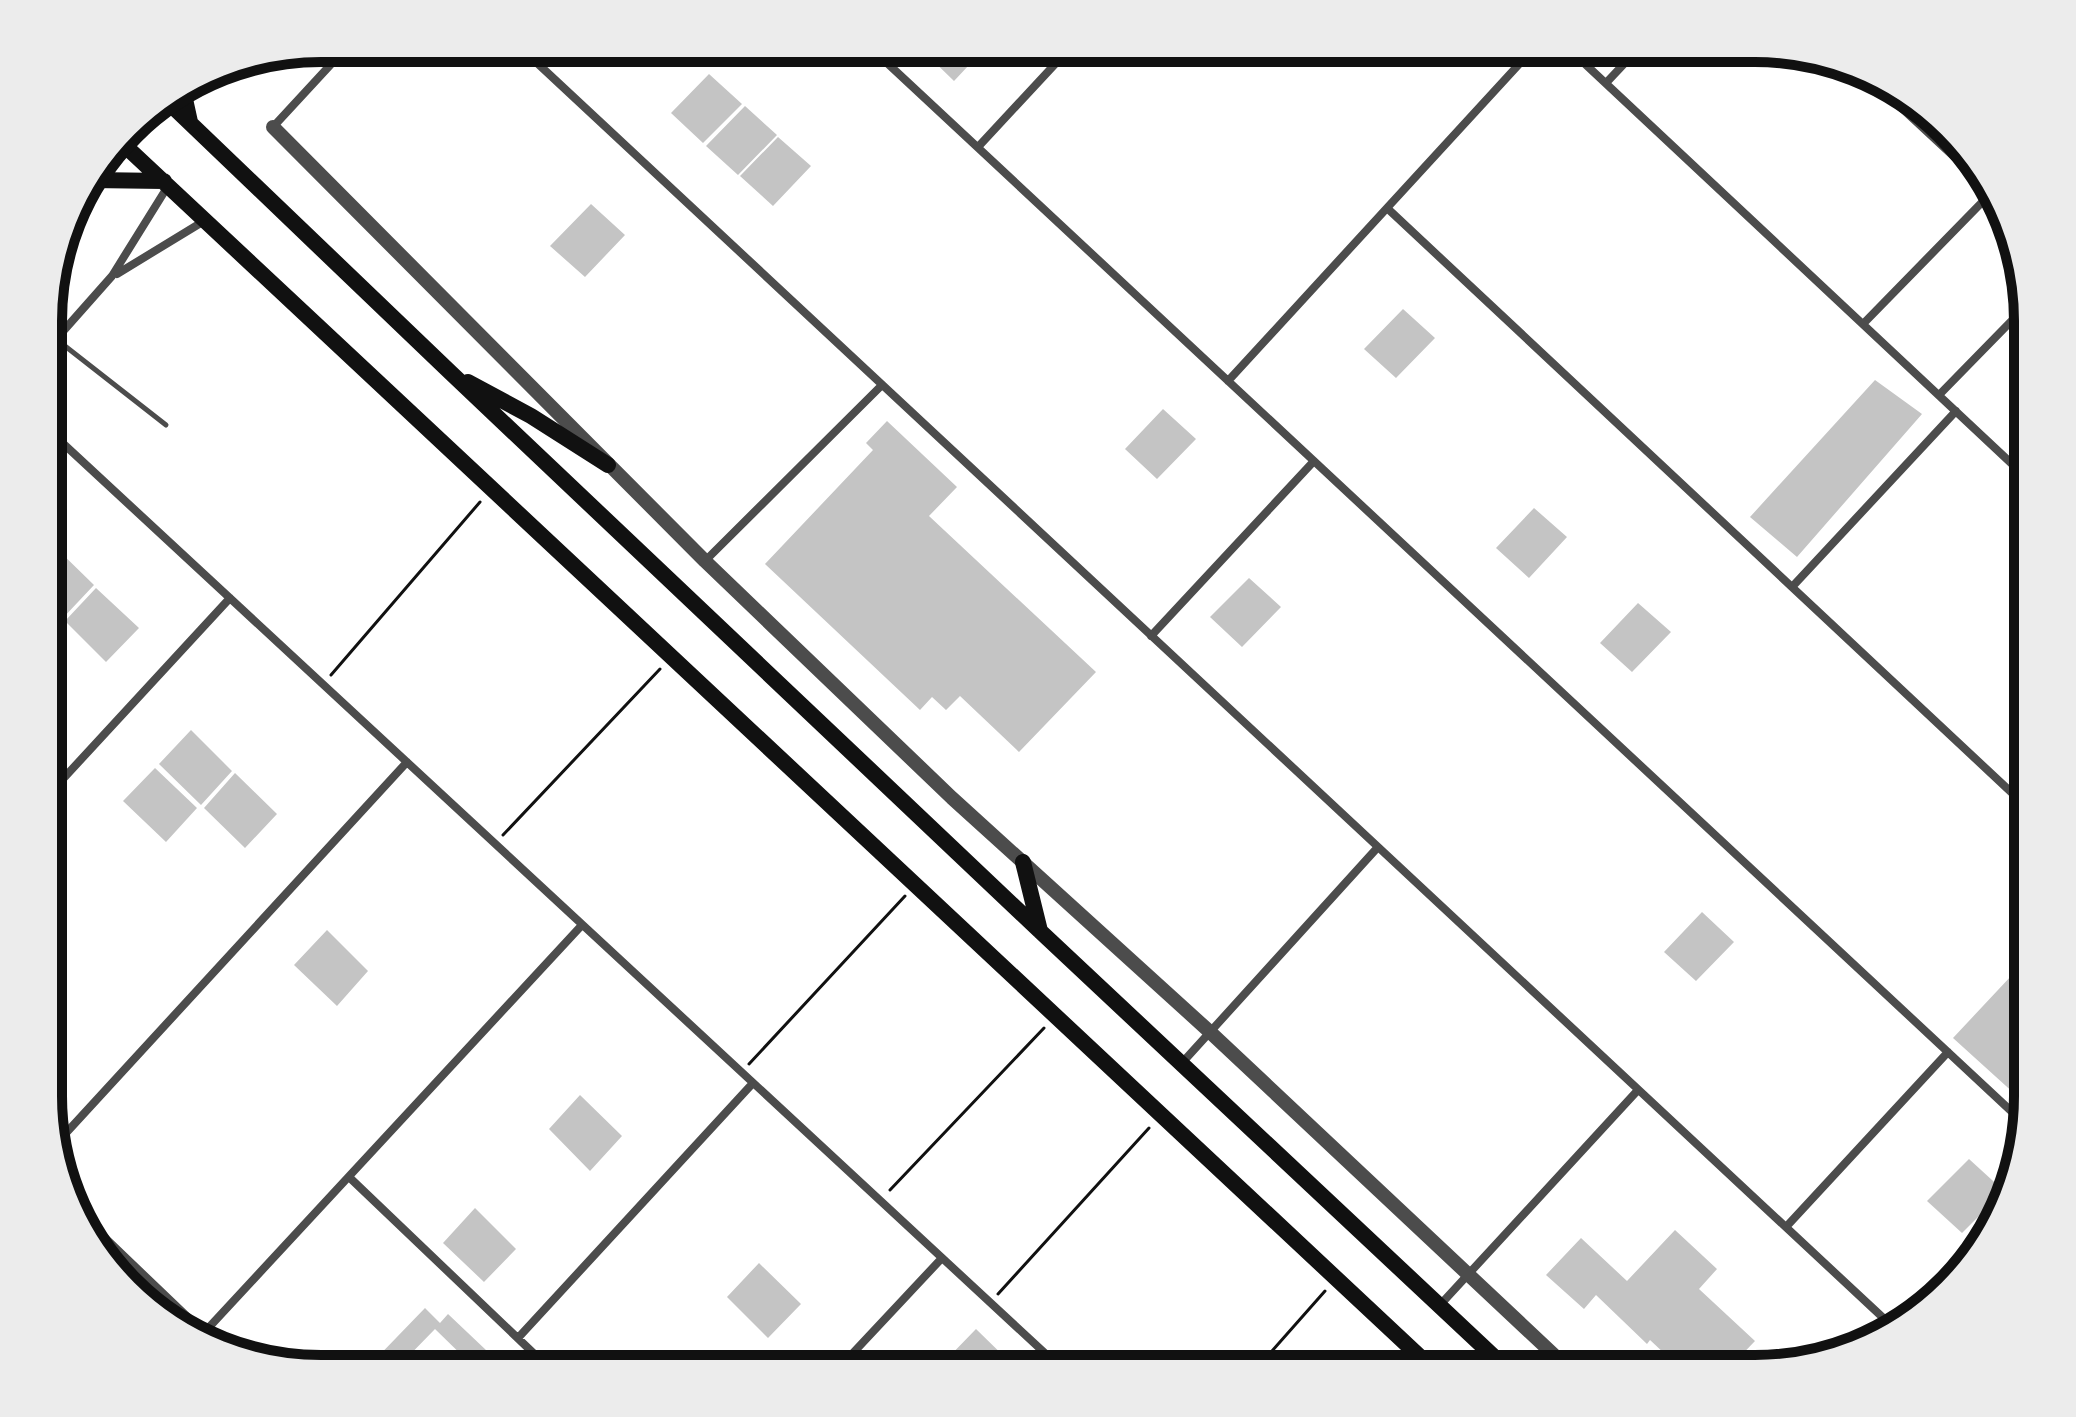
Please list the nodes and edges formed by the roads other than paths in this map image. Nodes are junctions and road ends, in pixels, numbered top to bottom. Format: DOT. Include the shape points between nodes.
graph roads {
  1 [pos="332,63"];
  2 [pos="537,63"];
  3 [pos="887,63"];
  4 [pos="1056,63"];
  5 [pos="1520,63"];
  6 [pos="1584,63"];
  7 [pos="1625,63"];
  8 [pos="1606,83"];
  9 [pos="185,101"];
  10 [pos="174,108"];
  11 [pos="1902,108"];
  12 [pos="190,123"];
  13 [pos="273,127"];
  14 [pos="978,147"];
  15 [pos="128,148"];
  16 [pos="1954,155"];
  17 [pos="104,180"];
  18 [pos="166,183"];
  19 [pos="1984,201"];
  20 [pos="1387,208"];
  21 [pos="206,220"];
  22 [pos="112,276"];
  23 [pos="2013,319"];
  24 [pos="1863,324"];
  25 [pos="62,333"];
  26 [pos="62,350"];
  27 [pos="451,373"];
  28 [pos="1228,381"];
  29 [pos="882,385"];
  30 [pos="1939,395"];
  31 [pos="1956,411"];
  32 [pos="166,425"];
  33 [pos="62,445"];
  34 [pos="1314,461"];
  35 [pos="608,465"];
  36 [pos="2013,465"];
  37 [pos="705,561"];
  38 [pos="1792,587"];
  39 [pos="230,598"];
  40 [pos="1151,636"];
  41 [pos="407,762"];
  42 [pos="63,779"];
  43 [pos="2013,794"];
  44 [pos="1378,847"];
  45 [pos="1023,862"];
  46 [pos="582,925"];
  47 [pos="1041,932"];
  48 [pos="1210,1032"];
  49 [pos="1948,1052"];
  50 [pos="1181,1064"];
  51 [pos="753,1083"];
  52 [pos="1638,1090"];
  53 [pos="2013,1113"];
  54 [pos="65,1134"];
  55 [pos="349,1177"];
  56 [pos="1786,1227"];
  57 [pos="106,1239"];
  58 [pos="942,1258"];
  59 [pos="1468,1275"];
  60 [pos="1439,1306"];
  61 [pos="179,1312"];
  62 [pos="1885,1320"];
  63 [pos="208,1329"];
  64 [pos="518,1338"];
  65 [pos="535,1354"];
  66 [pos="852,1354"];
  67 [pos="1046,1355"];
  68 [pos="1418,1355"];
  69 [pos="1492,1355"];
  70 [pos="1554,1355"];
  1 -- 13 [label="street"];
  2 -- 29 [label="street"];
  3 -- 14 [label="street"];
  4 -- 14 [label="street"];
  5 -- 20 [label="street"];
  6 -- 8 [label="street"];
  7 -- 8 [label="street"];
  8 -- 24 [label="street"];
  9 -- 12 [label="main road"];
  10 -- 12 [label="main road"];
  11 -- 16 [label="street"];
  12 -- 27 [label="main road"];
  13 -- 35 [label="street"];
  14 -- 28 [label="street"];
  15 -- 18 [label="main road"];
  17 -- 18 [label="main road"];
  18 -- 21 [label="main road"];
  18 -- 22 [label="street"];
  19 -- 24 [label="street"];
  20 -- 28 [label="street"];
  20 -- 38 [label="street"];
  21 -- 22 [label="street"];
  21 -- 68 [label="main road"];
  22 -- 25 [label="street"];
  23 -- 30 [label="street"];
  24 -- 30 [label="street"];
  26 -- 32 [label="lane"];
  27 -- 35 [label="main road"];
  27 -- 47 [label="main road"];
  28 -- 34 [label="street"];
  29 -- 37 [label="street"];
  29 -- 40 [label="street"];
  30 -- 31 [label="street"];
  31 -- 36 [label="street"];
  31 -- 38 [label="street"];
  33 -- 39 [label="street"];
  34 -- 40 [label="street"];
  34 -- 49 [label="street"];
  35 -- 37 [label="street"];
  37 -- 45 [label="street"];
  38 -- 43 [label="street"];
  39 -- 41 [label="street"];
  39 -- 42 [label="street"];
  40 -- 44 [label="street"];
  41 -- 46 [label="street"];
  41 -- 54 [label="street"];
  44 -- 48 [label="street"];
  44 -- 52 [label="street"];
  45 -- 47 [label="main road"];
  45 -- 48 [label="street"];
  46 -- 51 [label="street"];
  46 -- 55 [label="street"];
  47 -- 50 [label="main road"];
  48 -- 50 [label="street"];
  48 -- 59 [label="street"];
  49 -- 53 [label="street"];
  49 -- 56 [label="street"];
  50 -- 60 [label="main road"];
  51 -- 58 [label="street"];
  51 -- 64 [label="street"];
  52 -- 56 [label="street"];
  52 -- 59 [label="street"];
  55 -- 63 [label="street"];
  55 -- 64 [label="street"];
  56 -- 62 [label="street"];
  57 -- 61 [label="street"];
  58 -- 66 [label="street"];
  58 -- 67 [label="street"];
  59 -- 60 [label="street"];
  59 -- 70 [label="street"];
  60 -- 69 [label="main road"];
  64 -- 65 [label="street"];
}
